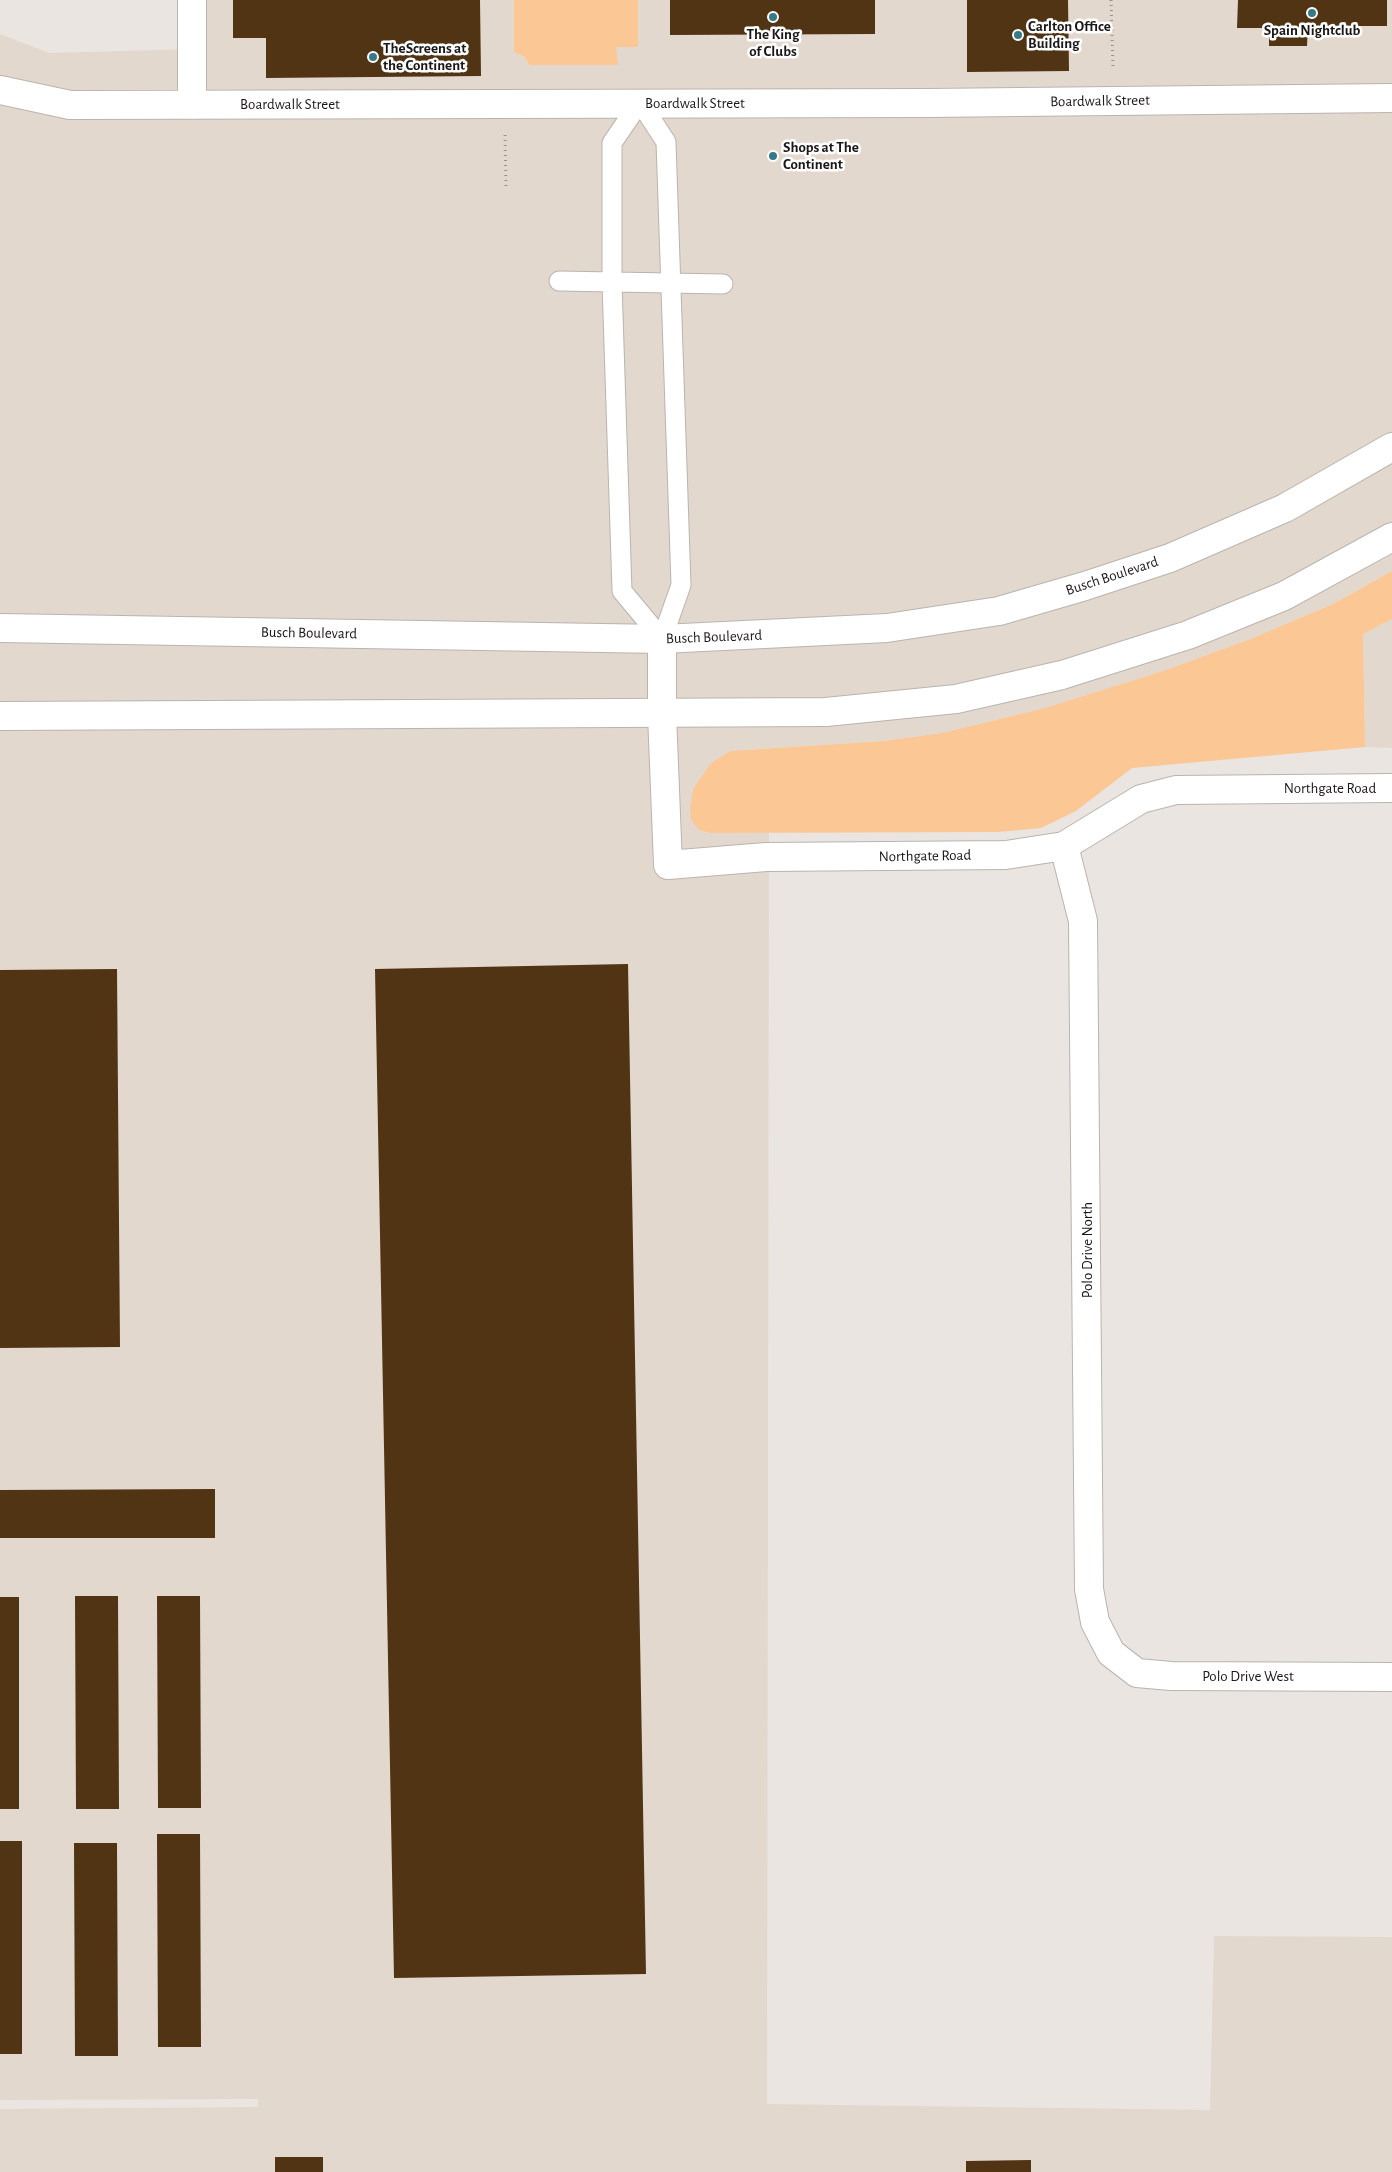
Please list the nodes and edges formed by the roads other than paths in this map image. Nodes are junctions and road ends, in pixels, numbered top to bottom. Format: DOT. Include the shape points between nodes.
graph roads {
  1 [pos="192,0"];
  2 [pos="0,90"];
  3 [pos="1392,98"];
  4 [pos="640,102"];
  5 [pos="192,105"];
  6 [pos="559,281"];
  7 [pos="612,283"];
  8 [pos="670,283"];
  9 [pos="723,284"];
  10 [pos="1392,447"];
  11 [pos="1392,537"];
  12 [pos="0,628"];
  13 [pos="662,640"];
  14 [pos="662,714"];
  15 [pos="0,716"];
  16 [pos="1392,788"];
  17 [pos="1064,846"];
  18 [pos="1111,1653"];
  19 [pos="1392,1677"];
  1 -- 5 [label="street"];
  2 -- 5 [label="street, Boardwalk Street" via="70,105"];
  3 -- 4 [label="street, Boardwalk Street" via="928,103"];
  4 -- 5 [label="street, Boardwalk Street"];
  4 -- 7 [label="lane" via="612,143"];
  4 -- 8 [label="lane" via="666,142"];
  6 -- 7 [label="lane"];
  7 -- 8 [label="lane"];
  7 -- 13 [label="lane" via="622,591"];
  8 -- 9 [label="lane"];
  8 -- 13 [label="lane" via="681,585"];
  10 -- 13 [label="street, Busch Boulevard" via="1285,508 1170,558 999,611 887,628"];
  11 -- 14 [label="street" via="1266,603 1188,635 1062,675 956,699 835,711"];
  12 -- 13 [label="street, Busch Boulevard"];
  13 -- 14 [label="street, Northgate Road"];
  14 -- 15 [label="street"];
  14 -- 17 [label="street, Northgate Road" via="668,865 766,858 1006,855"];
  16 -- 17 [label="street, Northgate Road" via="1176,790 1141,799"];
  17 -- 18 [label="street, Polo Drive North" via="1083,921 1089,1589 1095,1622"];
  18 -- 19 [label="street, Polo Drive West" via="1137,1673 1171,1676"];
}
